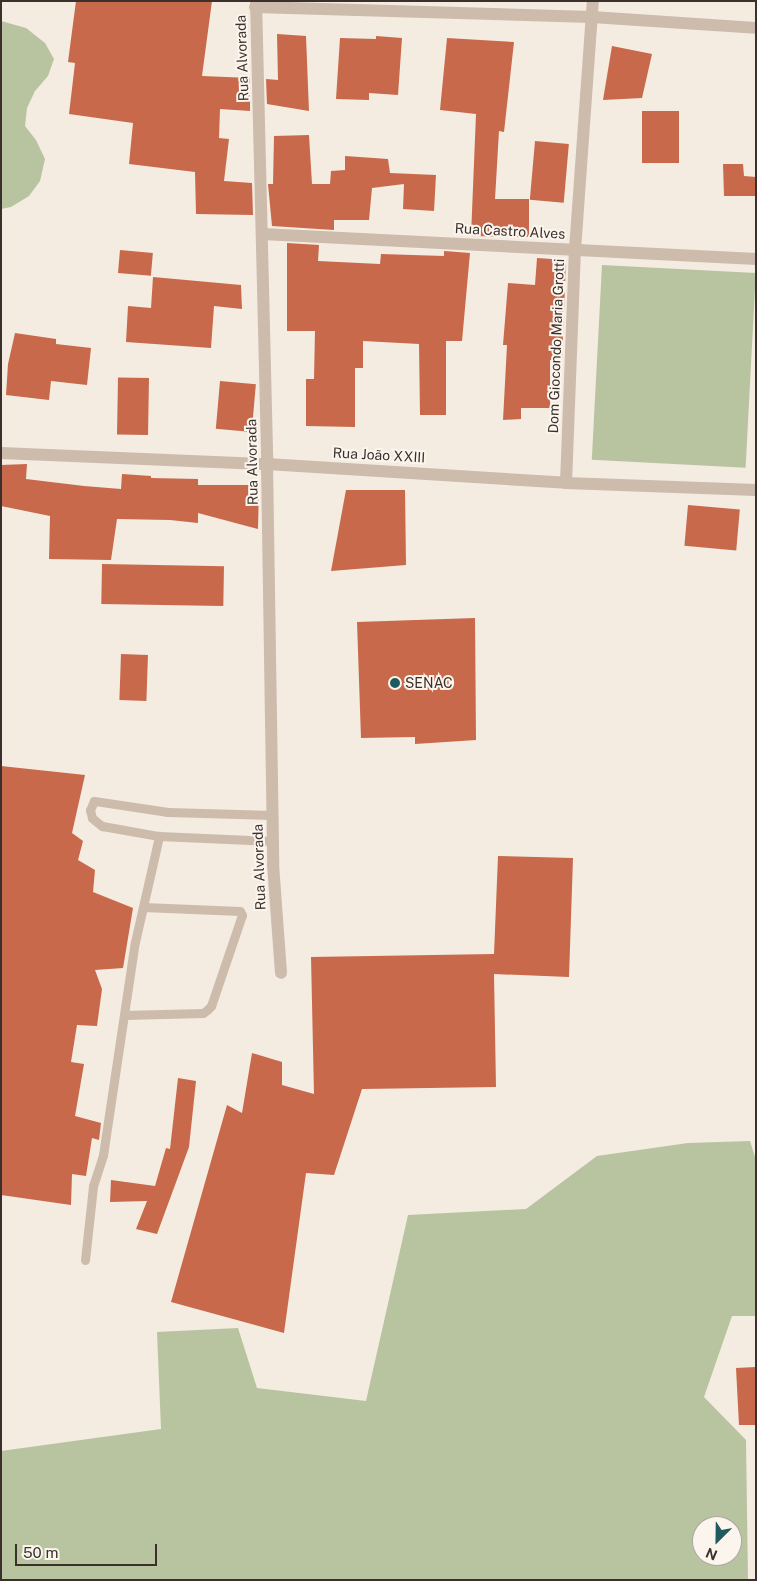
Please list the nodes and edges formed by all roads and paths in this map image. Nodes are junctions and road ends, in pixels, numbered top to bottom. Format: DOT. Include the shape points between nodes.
graph roads {
  1 [pos="593,1"];
  2 [pos="256,4"];
  3 [pos="592,17"];
  4 [pos="756,28"];
  5 [pos="262,234"];
  6 [pos="575,250"];
  7 [pos="756,259"];
  8 [pos="1,453"];
  9 [pos="268,464"];
  10 [pos="566,482"];
  11 [pos="756,490"];
  12 [pos="273,815"];
  13 [pos="159,836"];
  14 [pos="273,841"];
  15 [pos="143,908"];
  16 [pos="281,973"];
  17 [pos="124,1015"];
  18 [pos="85,1260"];
  1 -- 3 [label="street, Dom Giocondo Maria Grotti"];
  2 -- 3 [label="street"];
  2 -- 5 [label="street, Rua Alvorada"];
  3 -- 4 [label="street"];
  3 -- 6 [label="street, Dom Giocondo Maria Grotti"];
  5 -- 6 [label="street, Rua Castro Alves"];
  5 -- 9 [label="street, Rua Alvorada"];
  6 -- 7 [label="street, Rua Castro Alves"];
  6 -- 10 [label="street, Dom Giocondo Maria Grotti"];
  8 -- 9 [label="street, Rua João XXIII"];
  9 -- 10 [label="street, Rua João XXIII"];
  9 -- 12 [label="street, Rua Alvorada"];
  10 -- 11 [label="street, Rua João XXIII"];
  12 -- 13 [label="lane" via="168,812 94,801 91,805 92,818 102,826"];
  12 -- 14 [label="street, Rua Alvorada"];
  13 -- 14 [label="lane"];
  13 -- 15 [label="lane"];
  14 -- 16 [label="street, Rua Alvorada"];
  15 -- 17 [label="lane"];
  15 -- 17 [label="lane" via="240,911 242,915 207,1010 203,1013"];
  17 -- 18 [label="lane" via="103,1154 93,1186"];
}
